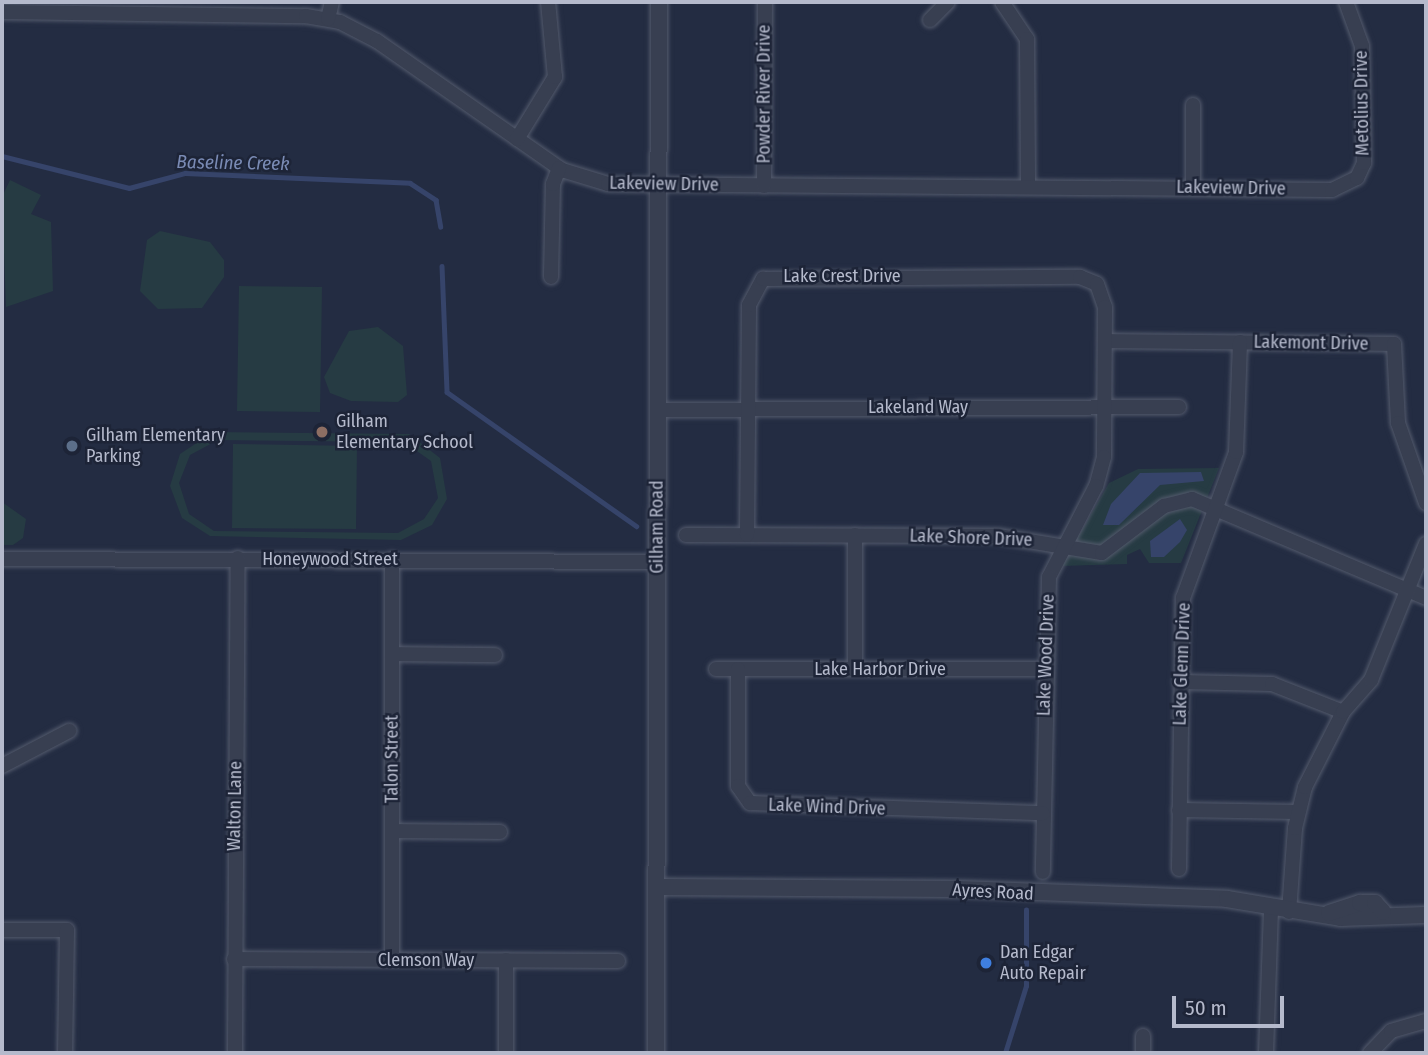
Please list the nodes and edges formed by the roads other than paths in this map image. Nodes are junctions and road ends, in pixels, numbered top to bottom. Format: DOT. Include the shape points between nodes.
graph roads {
  1 [pos="332,2"];
  2 [pos="548,2"];
  3 [pos="659,2"];
  4 [pos="765,2"];
  5 [pos="948,2"];
  6 [pos="1002,2"];
  7 [pos="1346,2"];
  8 [pos="140,7"];
  9 [pos="2,12"];
  10 [pos="328,19"];
  11 [pos="930,20"];
  12 [pos="1193,105"];
  13 [pos="517,139"];
  14 [pos="559,168"];
  15 [pos="659,185"];
  16 [pos="764,186"];
  17 [pos="1028,187"];
  18 [pos="1193,188"];
  19 [pos="1332,190"];
  20 [pos="551,277"];
  21 [pos="1097,284"];
  22 [pos="1105,341"];
  23 [pos="1240,342"];
  24 [pos="1105,407"];
  25 [pos="1178,407"];
  26 [pos="658,411"];
  27 [pos="747,412"];
  28 [pos="1426,503"];
  29 [pos="1215,506"];
  30 [pos="686,535"];
  31 [pos="747,535"];
  32 [pos="855,535"];
  33 [pos="1426,544"];
  34 [pos="1062,546"];
  35 [pos="238,558"];
  36 [pos="2,559"];
  37 [pos="393,559"];
  38 [pos="657,562"];
  39 [pos="1412,590"];
  40 [pos="1426,598"];
  41 [pos="393,654"];
  42 [pos="495,655"];
  43 [pos="716,669"];
  44 [pos="738,669"];
  45 [pos="855,669"];
  46 [pos="1044,669"];
  47 [pos="1180,682"];
  48 [pos="1343,712"];
  49 [pos="69,731"];
  50 [pos="2,766"];
  51 [pos="1179,810"];
  52 [pos="1298,812"];
  53 [pos="1043,813"];
  54 [pos="392,831"];
  55 [pos="500,832"];
  56 [pos="1179,869"];
  57 [pos="1043,872"];
  58 [pos="656,887"];
  59 [pos="1271,907"];
  60 [pos="1289,912"];
  61 [pos="1426,915"];
  62 [pos="2,930"];
  63 [pos="234,959"];
  64 [pos="391,960"];
  65 [pos="506,960"];
  66 [pos="618,961"];
  67 [pos="1426,1021"];
  68 [pos="1143,1036"];
  69 [pos="65,1053"];
  70 [pos="234,1053"];
  71 [pos="506,1053"];
  72 [pos="656,1053"];
  73 [pos="1143,1053"];
  74 [pos="1266,1053"];
  75 [pos="1370,1053"];
  1 -- 10 [label="street"];
  2 -- 13 [label="street" via="555,77"];
  3 -- 15 [label="street, Gilham Road"];
  4 -- 16 [label="street, Powder River Drive"];
  5 -- 11 [label="street"];
  6 -- 17 [label="street" via="1027,39"];
  7 -- 19 [label="street, Metolius Drive" via="1362,46 1364,163 1357,178"];
  8 -- 9 [label="street, Lakeview Drive"];
  8 -- 10 [label="street, Lakeview Drive"];
  10 -- 13 [label="street, Lakeview Drive" via="366,34"];
  12 -- 18 [label="street"];
  13 -- 14 [label="street, Lakeview Drive"];
  14 -- 15 [label="street, Lakeview Drive" via="592,182"];
  14 -- 20 [label="street" via="552,184"];
  15 -- 16 [label="street, Lakeview Drive"];
  15 -- 26 [label="street, Gilham Road"];
  16 -- 17 [label="street, Lakeview Drive"];
  17 -- 18 [label="street, Lakeview Drive"];
  18 -- 19 [label="street, Lakeview Drive"];
  21 -- 22 [label="street, Lake Wood Drive"];
  21 -- 27 [label="street, Lake Crest Drive" via="1080,277 763,279 750,296"];
  22 -- 23 [label="street, Lakemont Drive"];
  22 -- 24 [label="street, Lake Wood Drive"];
  23 -- 28 [label="street, Lakemont Drive" via="1394,344 1398,422"];
  23 -- 29 [label="street, Lake Glenn Drive" via="1238,438"];
  24 -- 25 [label="street, Lakeland Way"];
  24 -- 27 [label="street, Lakeland Way"];
  24 -- 34 [label="street, Lake Wood Drive" via="1100,476"];
  26 -- 27 [label="street, Lakeland Way"];
  26 -- 38 [label="street, Gilham Road"];
  27 -- 31 [label="street, Lake Crest Drive"];
  29 -- 34 [label="street, Lake Shore Drive" via="1170,502 1102,553"];
  29 -- 39 [label="street, Lake Shore Drive"];
  29 -- 47 [label="street, Lake Glenn Drive" via="1183,598"];
  30 -- 31 [label="street, Lake Shore Drive"];
  31 -- 32 [label="street, Lake Shore Drive"];
  32 -- 34 [label="street, Lake Shore Drive" via="998,536"];
  32 -- 45 [label="street"];
  33 -- 39 [label="street"];
  34 -- 46 [label="street, Lake Wood Drive" via="1049,577"];
  35 -- 36 [label="street, Honeywood Street"];
  35 -- 37 [label="street, Honeywood Street"];
  35 -- 63 [label="street, Walton Lane"];
  37 -- 38 [label="street, Honeywood Street"];
  37 -- 41 [label="street, Talon Street"];
  38 -- 58 [label="street, Gilham Road"];
  39 -- 40 [label="street, Lake Shore Drive"];
  39 -- 48 [label="street" via="1371,680"];
  41 -- 42 [label="street"];
  41 -- 54 [label="street, Talon Street"];
  43 -- 44 [label="street, Lake Harbor Drive"];
  44 -- 45 [label="street, Lake Harbor Drive"];
  44 -- 53 [label="street, Lake Wind Drive" via="738,786 750,803"];
  45 -- 46 [label="street, Lake Harbor Drive"];
  46 -- 53 [label="street, Lake Wood Drive"];
  47 -- 48 [label="street" via="1272,684"];
  47 -- 51 [label="street, Lake Glenn Drive"];
  48 -- 52 [label="street"];
  49 -- 50 [label="street"];
  51 -- 52 [label="street"];
  51 -- 56 [label="street, Lake Glenn Drive"];
  52 -- 60 [label="street"];
  53 -- 57 [label="street, Lake Wood Drive"];
  54 -- 55 [label="street"];
  54 -- 64 [label="street, Talon Street"];
  58 -- 59 [label="street, Ayres Road" via="958,889 1227,899"];
  58 -- 72 [label="street, Gilham Road"];
  59 -- 60 [label="street, Ayres Road"];
  59 -- 74 [label="street"];
  60 -- 61 [label="street, Ayres Road" via="1372,919 1383,912"];
  62 -- 69 [label="street" via="66,930"];
  63 -- 64 [label="street, Clemson Way"];
  63 -- 70 [label="street, Walton Lane"];
  64 -- 65 [label="street, Clemson Way"];
  65 -- 66 [label="street, Clemson Way"];
  65 -- 71 [label="street"];
  67 -- 75 [label="street" via="1391,1031"];
  68 -- 73 [label="street"];
}
